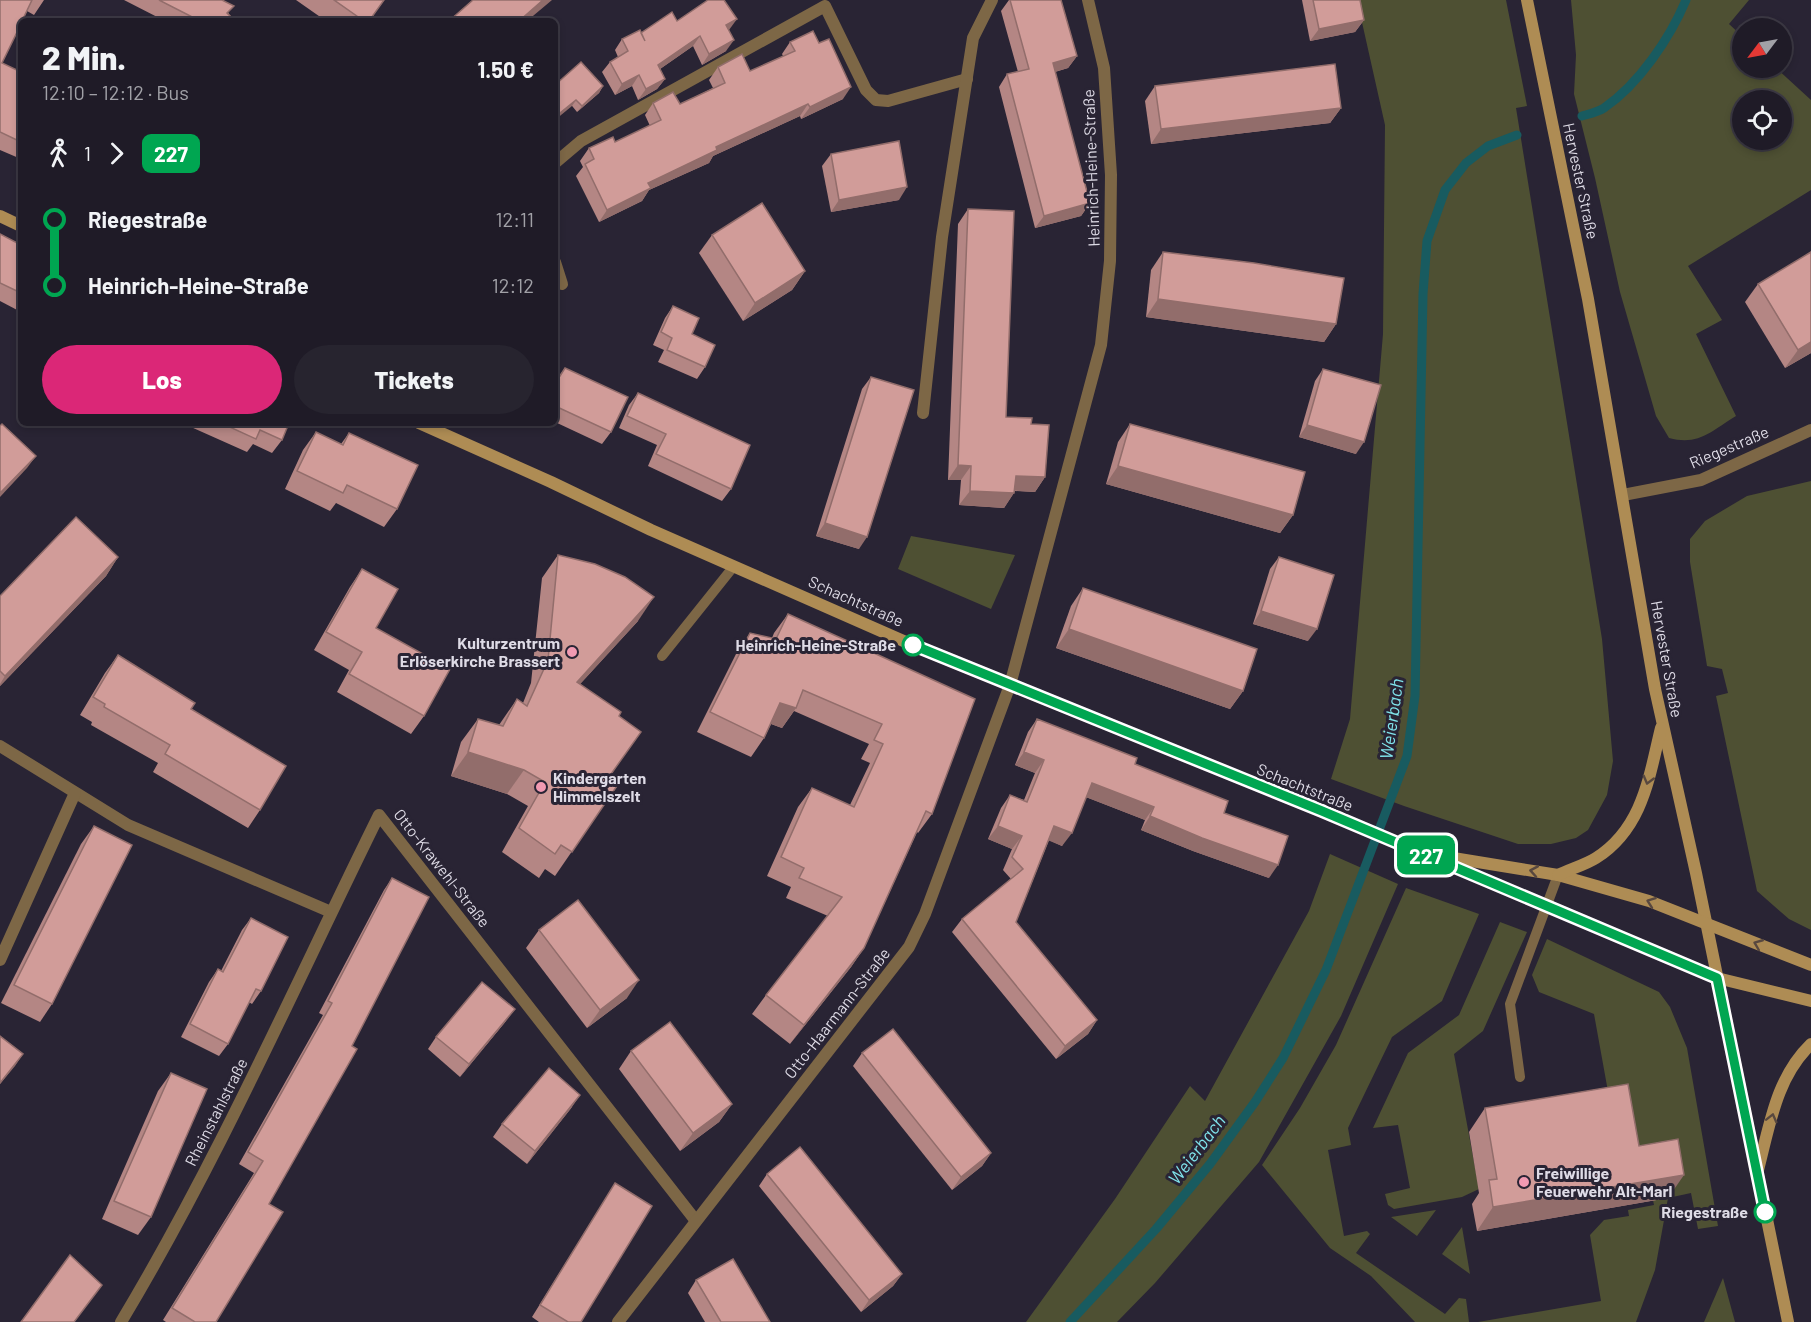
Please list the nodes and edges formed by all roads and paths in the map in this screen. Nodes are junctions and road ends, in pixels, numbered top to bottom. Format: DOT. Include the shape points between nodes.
graph roads {
  1 [pos="992,0"];
  2 [pos="1088,0"];
  3 [pos="1527,0"];
  4 [pos="967,79"];
  5 [pos="558,160"];
  6 [pos="0,216"];
  7 [pos="18,225"];
  8 [pos="558,271"];
  9 [pos="562,284"];
  10 [pos="923,413"];
  11 [pos="426,426"];
  12 [pos="1811,430"];
  13 [pos="1623,495"];
  14 [pos="734,566"];
  15 [pos="662,656"];
  16 [pos="1010,685"];
  17 [pos="1662,724"];
  18 [pos="0,746"];
  19 [pos="75,793"];
  20 [pos="1419,852"];
  21 [pos="1558,875"];
  22 [pos="1548,906"];
  23 [pos="331,912"];
  24 [pos="1706,924"];
  25 [pos="0,960"];
  26 [pos="1811,965"];
  27 [pos="1717,978"];
  28 [pos="1811,1000"];
  29 [pos="1811,1044"];
  30 [pos="1521,1077"];
  31 [pos="1757,1174"];
  32 [pos="696,1221"];
  33 [pos="121,1322"];
  34 [pos="618,1322"];
  35 [pos="1788,1322"];
  1 -- 4 [label="street" via="973,38"];
  2 -- 16 [label="street, Heinrich-Heine-Straße" via="1104,68 1111,176 1110,261 1101,345"];
  3 -- 13 [label="street, Hervester Straße"];
  4 -- 5 [label="street" via="888,101 876,100 866,90 825,6 581,141"];
  4 -- 10 [label="street" via="942,237"];
  6 -- 7 [label="street"];
  8 -- 9 [label="street"];
  11 -- 14 [label="street, Schachtstraße"];
  12 -- 13 [label="street, Riegestraße" via="1701,480"];
  13 -- 17 [label="street, Hervester Straße"];
  14 -- 15 [label="lane"];
  14 -- 16 [label="street, Schachtstraße"];
  16 -- 20 [label="street, Schachtstraße"];
  16 -- 32 [label="street, Otto-Haarmann-Straße" via="925,914 909,947"];
  17 -- 21 [label="street, one-way" via="1641,805 1629,825 1617,841 1595,858"];
  17 -- 24 [label="street, Hervester Straße"];
  18 -- 19 [label="street"];
  19 -- 23 [label="street" via="128,825"];
  19 -- 25 [label="street"];
  21 -- 20 [label="street, Schachtstraße, one-way"];
  20 -- 22 [label="street, Schachtstraße"];
  21 -- 22 [label="lane"];
  24 -- 21 [label="street, Schachtstraße, one-way" via="1649,901"];
  22 -- 27 [label="street, Schachtstraße"];
  22 -- 30 [label="lane" via="1510,1004"];
  23 -- 32 [label="street, Otto-Krawehl-Straße" via="379,815"];
  23 -- 33 [label="street, Rheinstahlstraße" via="271,1041 157,1262"];
  26 -- 24 [label="street, Schachtstraße, one-way"];
  24 -- 27 [label="street, Hervester Straße"];
  27 -- 28 [label="street, Schachtstraße"];
  27 -- 31 [label="street, Hervester Straße"];
  31 -- 29 [label="street, one-way" via="1777,1096 1796,1059"];
  31 -- 35 [label="street, Hervester Straße"];
  32 -- 34 [label="street, Otto-Haarmann-Straße"];
}
